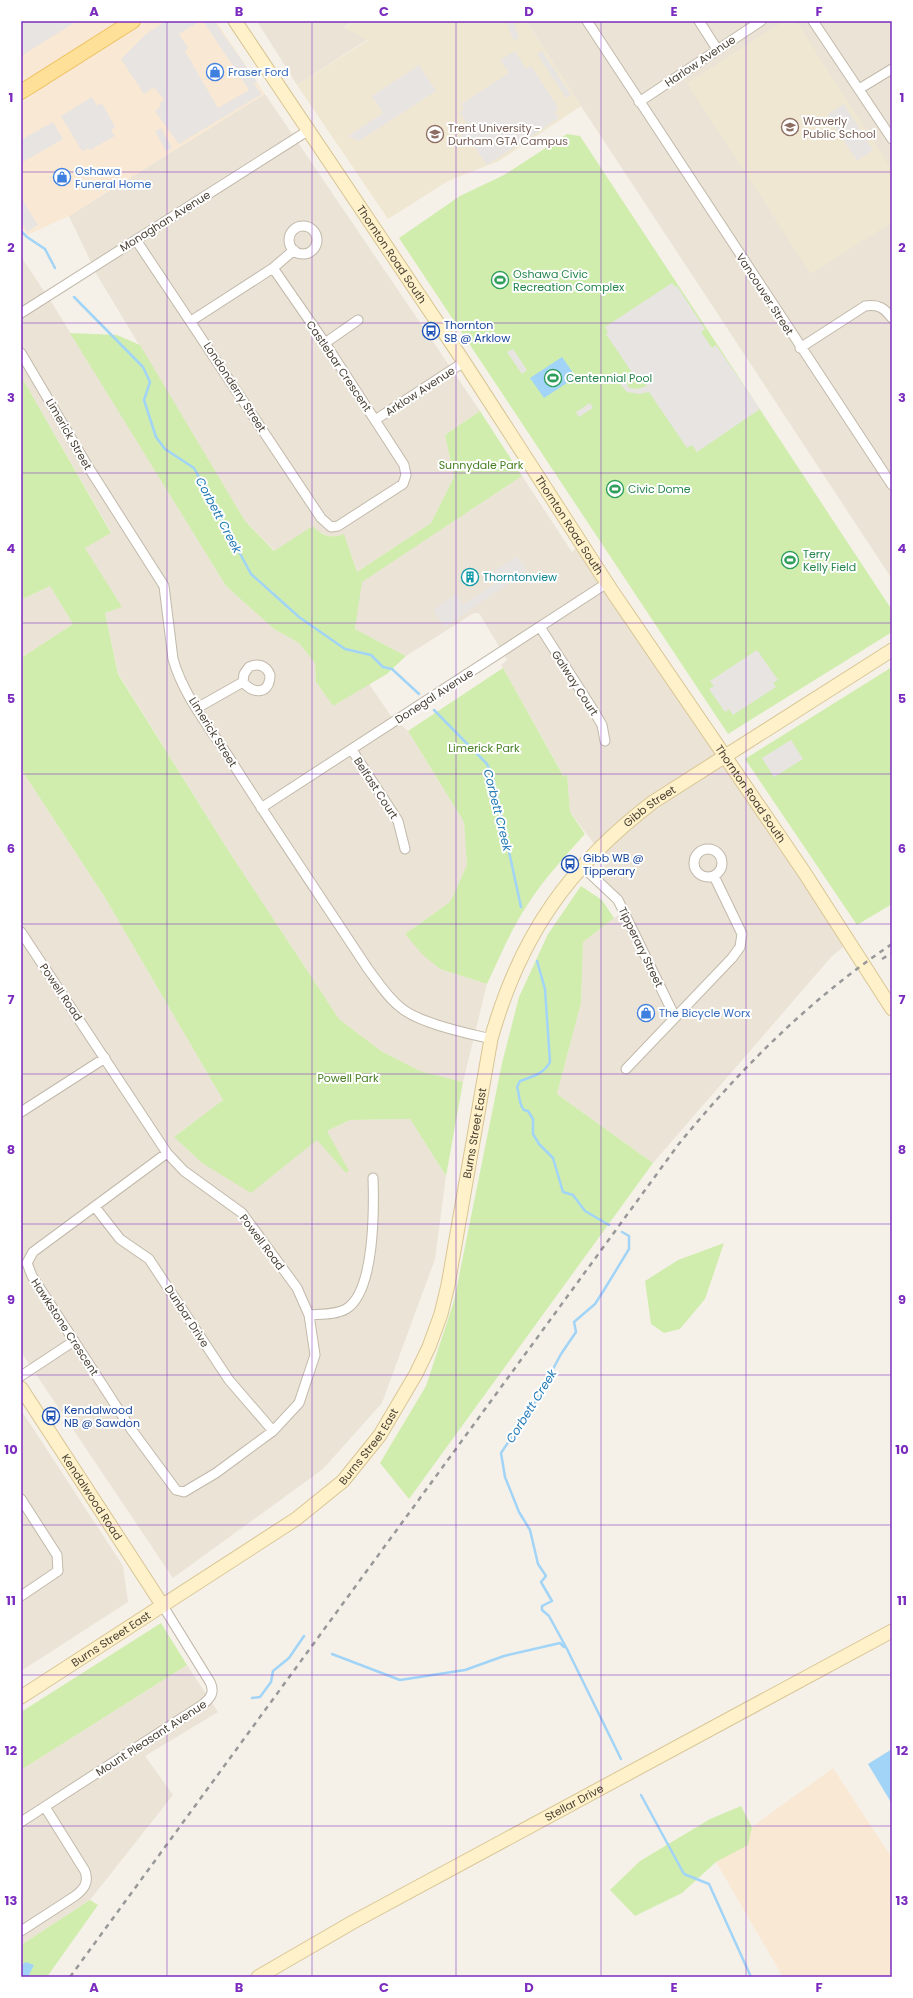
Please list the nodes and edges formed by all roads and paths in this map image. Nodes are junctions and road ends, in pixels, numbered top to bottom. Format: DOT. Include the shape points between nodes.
graph roads {
  1 [pos="133,21"];
  2 [pos="236,21"];
  3 [pos="587,21"];
  4 [pos="699,21"];
  5 [pos="761,21"];
  6 [pos="813,21"];
  7 [pos="717,49"];
  8 [pos="892,69"];
  9 [pos="859,89"];
  10 [pos="21,92"];
  11 [pos="639,102"];
  12 [pos="309,130"];
  13 [pos="892,139"];
  14 [pos="136,240"];
  15 [pos="294,250"];
  16 [pos="273,268"];
  17 [pos="21,312"];
  18 [pos="892,318"];
  19 [pos="358,320"];
  20 [pos="191,321"];
  21 [pos="325,343"];
  22 [pos="800,348"];
  23 [pos="21,353"];
  24 [pos="464,362"];
  25 [pos="375,420"];
  26 [pos="892,486"];
  27 [pos="338,526"];
  28 [pos="607,583"];
  29 [pos="540,627"];
  30 [pos="892,650"];
  31 [pos="243,682"];
  32 [pos="197,708"];
  33 [pos="605,741"];
  34 [pos="352,750"];
  35 [pos="726,756"];
  36 [pos="261,808"];
  37 [pos="405,849"];
  38 [pos="582,866"];
  39 [pos="714,876"];
  40 [pos="21,932"];
  41 [pos="892,1009"];
  42 [pos="675,1017"];
  43 [pos="491,1039"];
  44 [pos="105,1058"];
  45 [pos="626,1069"];
  46 [pos="21,1112"];
  47 [pos="167,1153"];
  48 [pos="373,1178"];
  49 [pos="95,1207"];
  50 [pos="309,1315"];
  51 [pos="74,1342"];
  52 [pos="21,1376"];
  53 [pos="21,1388"];
  54 [pos="273,1431"];
  55 [pos="184,1492"];
  56 [pos="21,1499"];
  57 [pos="21,1596"];
  58 [pos="163,1606"];
  59 [pos="892,1631"];
  60 [pos="21,1697"];
  61 [pos="45,1807"];
  62 [pos="21,1822"];
  63 [pos="21,1931"];
  64 [pos="258,1977"];
  1 -- 10 [label="main road"];
  2 -- 12 [label="main road, Thornton Road South"];
  3 -- 11 [label="street, Vancouver Street"];
  4 -- 7 [label="street"];
  5 -- 7 [label="street, Harlow Avenue"];
  6 -- 9 [label="street"];
  7 -- 11 [label="street, Harlow Avenue"];
  8 -- 9 [label="street"];
  9 -- 13 [label="street"];
  11 -- 22 [label="street, Vancouver Street"];
  12 -- 14 [label="street, Monaghan Avenue"];
  12 -- 24 [label="main road, Thornton Road South"];
  14 -- 17 [label="street, Monaghan Avenue"];
  14 -- 20 [label="street, Londonderry Street"];
  15 -- 16 [label="street"];
  16 -- 20 [label="street"];
  16 -- 21 [label="street, Castlebar Crescent"];
  18 -- 22 [label="street" via="875,304 865,306"];
  19 -- 21 [label="street"];
  20 -- 27 [label="street, Londonderry Street" via="321,518 331,527"];
  21 -- 25 [label="street, Castlebar Crescent"];
  22 -- 26 [label="street, Vancouver Street"];
  23 -- 32 [label="street, Limerick Street" via="87,465 164,586 176,671"];
  24 -- 25 [label="street, Arklow Avenue"];
  24 -- 28 [label="main road, Thornton Road South"];
  25 -- 27 [label="street, Castlebar Crescent" via="404,465 406,475 403,484"];
  28 -- 29 [label="street, Donegal Avenue"];
  28 -- 35 [label="main road, Thornton Road South"];
  29 -- 33 [label="street, Galway Court" via="602,725"];
  29 -- 34 [label="street, Donegal Avenue"];
  30 -- 35 [label="main road, Gibb Street"];
  31 -- 32 [label="street"];
  32 -- 36 [label="street, Limerick Street"];
  34 -- 36 [label="street, Donegal Avenue"];
  34 -- 37 [label="street, Belfast Court" via="398,821"];
  35 -- 38 [label="main road, Gibb Street" via="642,810"];
  35 -- 41 [label="main road, Thornton Road South"];
  36 -- 43 [label="street, Limerick Street" via="383,990 401,1008 418,1018"];
  38 -- 42 [label="street, Tipperary Street" via="618,900"];
  38 -- 43 [label="main road, Gibb Street" via="545,913 522,953 506,989"];
  39 -- 42 [label="street" via="742,934 740,947"];
  40 -- 44 [label="street, Powell Road"];
  42 -- 45 [label="street"];
  43 -- 58 [label="main road, Burns Street East" via="448,1285 441,1314 416,1374 380,1435 343,1481 296,1518"];
  44 -- 46 [label="street"];
  44 -- 47 [label="street, Powell Road"];
  47 -- 49 [label="street, Hawkstone Crescent"];
  47 -- 50 [label="street, Powell Road" via="184,1171 242,1212 297,1288"];
  48 -- 50 [label="street" via="374,1222 364,1283 346,1309"];
  49 -- 51 [label="street, Hawkstone Crescent" via="33,1252 27,1263 32,1276"];
  49 -- 54 [label="street, Dunbar Drive" via="120,1239 149,1259 228,1380"];
  50 -- 54 [label="street, Powell Road" via="315,1355 299,1403"];
  51 -- 52 [label="street"];
  51 -- 55 [label="street, Hawkstone Crescent" via="131,1429 176,1490"];
  53 -- 58 [label="main road, Kendalwood Road"];
  54 -- 55 [label="street, Powell Road" via="216,1473"];
  56 -- 57 [label="street" via="57,1555 58,1571"];
  58 -- 60 [label="main road, Burns Street East"];
  58 -- 61 [label="street, Mount Pleasant Avenue" via="210,1682 211,1697 202,1706"];
  59 -- 64 [label="main road, Stellar Drive" via="357,1920"];
  61 -- 62 [label="street, Mount Pleasant Avenue"];
  61 -- 63 [label="street" via="85,1871 87,1881 85,1887 75,1896"];
}
